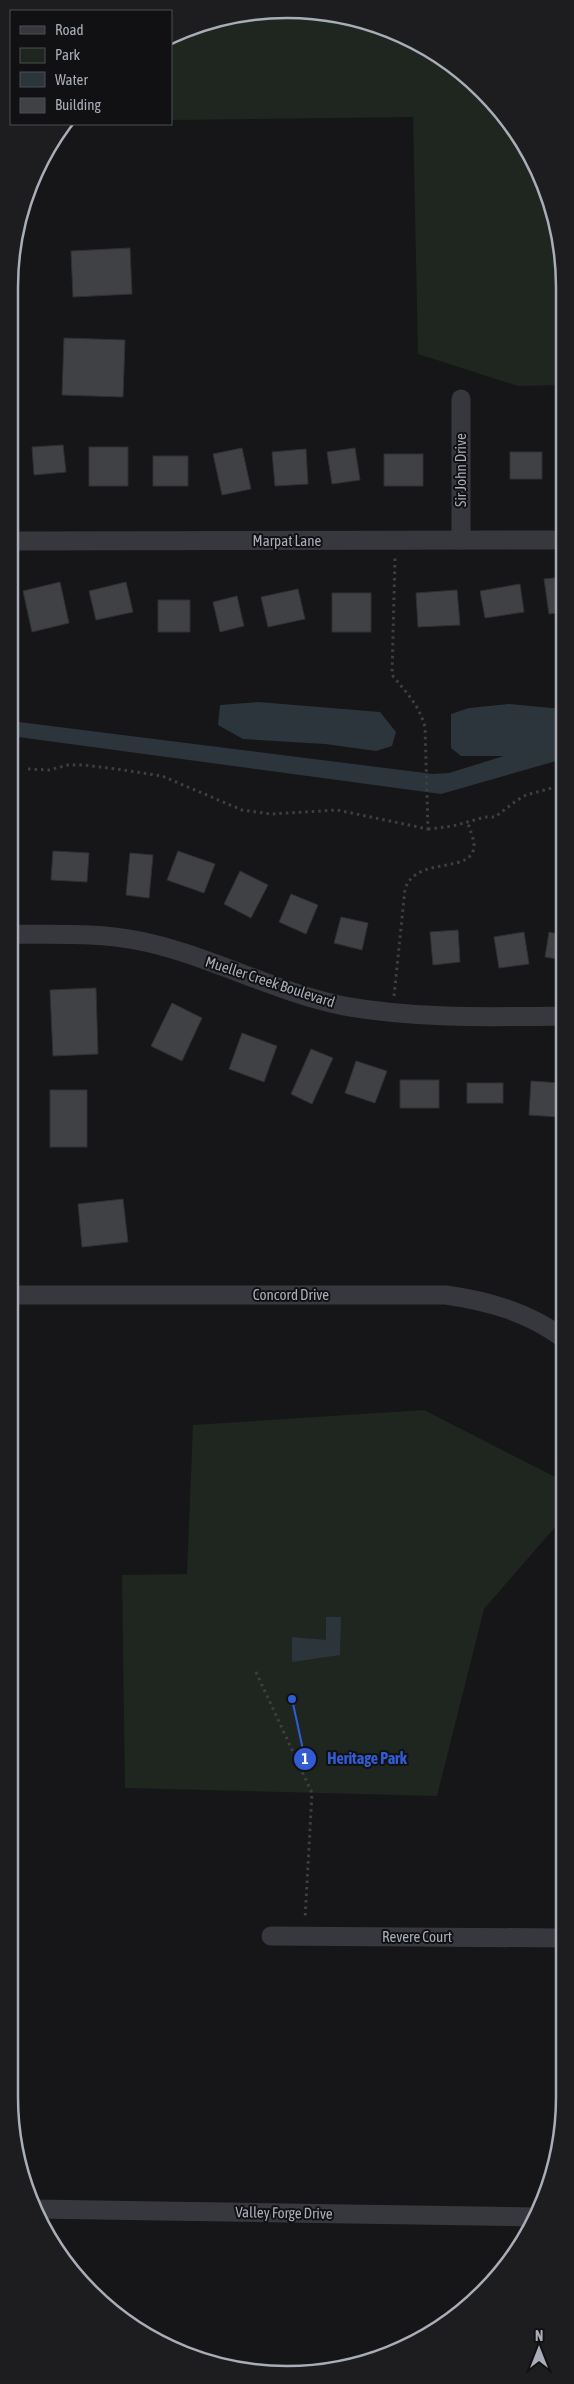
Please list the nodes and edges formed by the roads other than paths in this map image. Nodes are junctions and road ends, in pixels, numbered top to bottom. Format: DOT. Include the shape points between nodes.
graph roads {
  1 [pos="461,399"];
  2 [pos="461,540"];
  3 [pos="556,540"];
  4 [pos="18,542"];
  5 [pos="18,934"];
  6 [pos="556,1016"];
  7 [pos="18,1295"];
  8 [pos="556,1334"];
  9 [pos="271,1936"];
  10 [pos="556,1938"];
  11 [pos="42,2209"];
  12 [pos="528,2217"];
  1 -- 2 [label="street, Sir John Drive"];
  2 -- 3 [label="street, Marpat Lane"];
  2 -- 4 [label="street, Marpat Lane"];
  5 -- 6 [label="street, Mueller Creek Boulevard" via="110,936 135,940 300,994 392,1013 439,1017"];
  7 -- 8 [label="street, Concord Drive" via="446,1295 506,1308"];
  9 -- 10 [label="street, Revere Court"];
  11 -- 12 [label="street, Valley Forge Drive"];
}
